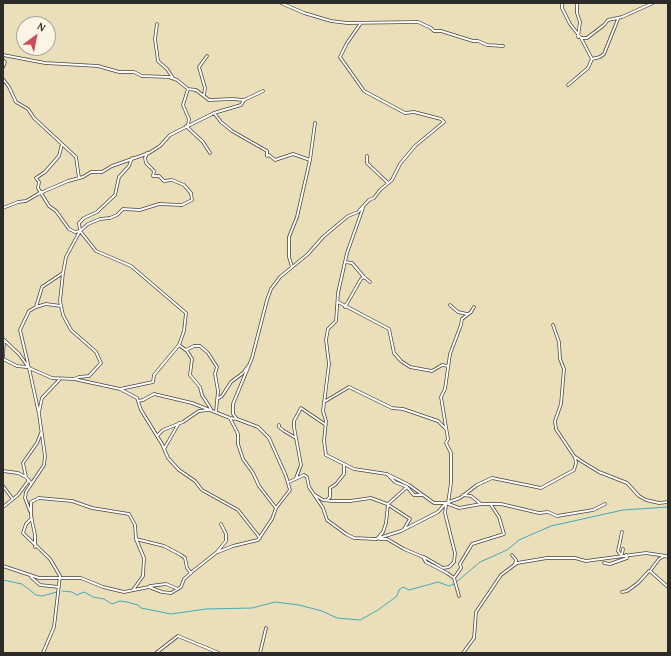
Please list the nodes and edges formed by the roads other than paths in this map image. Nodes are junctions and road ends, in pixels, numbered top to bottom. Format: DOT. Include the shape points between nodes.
graph roads {
  1 [pos="281,3"];
  2 [pos="562,3"];
  3 [pos="576,3"];
  4 [pos="652,3"];
  5 [pos="618,18"];
  6 [pos="361,23"];
  7 [pos="157,24"];
  8 [pos="580,37"];
  9 [pos="503,46"];
  10 [pos="3,55"];
  11 [pos="207,56"];
  12 [pos="592,59"];
  13 [pos="3,60"];
  14 [pos="3,67"];
  15 [pos="3,79"];
  16 [pos="174,79"];
  17 [pos="568,85"];
  18 [pos="188,89"];
  19 [pos="263,91"];
  20 [pos="204,94"];
  21 [pos="244,100"];
  22 [pos="214,113"];
  23 [pos="315,123"];
  24 [pos="187,126"];
  25 [pos="62,144"];
  26 [pos="147,153"];
  27 [pos="210,153"];
  28 [pos="367,156"];
  29 [pos="132,158"];
  30 [pos="310,160"];
  31 [pos="79,178"];
  32 [pos="388,183"];
  33 [pos="41,193"];
  34 [pos="364,207"];
  35 [pos="3,208"];
  36 [pos="80,232"];
  37 [pos="344,262"];
  38 [pos="292,267"];
  39 [pos="63,273"];
  40 [pos="364,277"];
  41 [pos="370,282"];
  42 [pos="338,302"];
  43 [pos="450,305"];
  44 [pos="61,306"];
  45 [pos="36,307"];
  46 [pos="345,307"];
  47 [pos="474,307"];
  48 [pos="467,314"];
  49 [pos="553,325"];
  50 [pos="4,340"];
  51 [pos="178,345"];
  52 [pos="186,350"];
  53 [pos="3,358"];
  54 [pos="250,364"];
  55 [pos="448,366"];
  56 [pos="28,367"];
  57 [pos="60,379"];
  58 [pos="74,379"];
  59 [pos="120,389"];
  60 [pos="137,398"];
  61 [pos="217,399"];
  62 [pos="324,402"];
  63 [pos="210,410"];
  64 [pos="216,412"];
  65 [pos="39,414"];
  66 [pos="230,418"];
  67 [pos="237,418"];
  68 [pos="180,422"];
  69 [pos="279,425"];
  70 [pos="326,425"];
  71 [pos="447,430"];
  72 [pos="41,432"];
  73 [pos="157,436"];
  74 [pos="296,438"];
  75 [pos="164,449"];
  76 [pos="575,457"];
  77 [pos="344,465"];
  78 [pos="3,471"];
  79 [pos="387,474"];
  80 [pos="26,477"];
  81 [pos="295,479"];
  82 [pos="29,480"];
  83 [pos="289,482"];
  84 [pos="31,483"];
  85 [pos="3,486"];
  86 [pos="407,488"];
  87 [pos="314,494"];
  88 [pos="423,495"];
  89 [pos="463,496"];
  90 [pos="12,498"];
  91 [pos="326,500"];
  92 [pos="668,502"];
  93 [pos="447,503"];
  94 [pos="388,504"];
  95 [pos="482,504"];
  96 [pos="604,504"];
  97 [pos="490,505"];
  98 [pos="3,507"];
  99 [pos="276,508"];
  100 [pos="32,516"];
  101 [pos="221,524"];
  102 [pos="403,530"];
  103 [pos="622,532"];
  104 [pos="260,538"];
  105 [pos="136,539"];
  106 [pos="376,539"];
  107 [pos="35,547"];
  108 [pos="624,549"];
  109 [pos="217,552"];
  110 [pos="626,554"];
  111 [pos="512,555"];
  112 [pos="621,555"];
  113 [pos="423,556"];
  114 [pos="667,556"];
  115 [pos="604,563"];
  116 [pos="515,564"];
  117 [pos="3,566"];
  118 [pos="650,570"];
  119 [pos="191,573"];
  120 [pos="31,577"];
  121 [pos="454,578"];
  122 [pos="59,579"];
  123 [pos="59,587"];
  124 [pos="149,587"];
  125 [pos="668,587"];
  126 [pos="178,589"];
  127 [pos="133,591"];
  128 [pos="622,592"];
  129 [pos="459,596"];
  130 [pos="266,628"];
  131 [pos="464,652"];
  132 [pos="43,653"];
  133 [pos="156,653"];
  134 [pos="219,653"];
  135 [pos="260,653"];
  1 -- 6 [label="street" via="331,21"];
  2 -- 8 [label="street" via="562,8"];
  3 -- 8 [label="street"];
  4 -- 5 [label="street"];
  5 -- 8 [label="street" via="608,20 586,38"];
  5 -- 12 [label="street" via="604,54"];
  6 -- 9 [label="street" via="418,22 434,31 473,42 478,41 487,46"];
  6 -- 32 [label="street" via="340,56 364,91 405,113 414,112 444,121 415,146"];
  7 -- 16 [label="street" via="155,39 158,61 167,68"];
  8 -- 12 [label="street"];
  10 -- 16 [label="street" via="45,63 98,66 120,72 134,72 142,76"];
  11 -- 20 [label="street" via="200,67"];
  12 -- 17 [label="street" via="588,68"];
  13 -- 14 [label="street"];
  15 -- 25 [label="street" via="16,102 28,109"];
  16 -- 18 [label="street"];
  18 -- 20 [label="street"];
  18 -- 24 [label="street" via="183,105 189,119"];
  19 -- 21 [label="street"];
  20 -- 21 [label="street" via="209,100"];
  21 -- 22 [label="street" via="242,105"];
  22 -- 24 [label="street"];
  22 -- 30 [label="street" via="232,131 267,152 267,156 274,160 293,154"];
  23 -- 30 [label="street"];
  24 -- 26 [label="street" via="170,135 160,146"];
  24 -- 27 [label="street"];
  25 -- 31 [label="street" via="76,157"];
  25 -- 33 [label="street" via="59,156 36,178"];
  26 -- 29 [label="street"];
  26 -- 36 [label="street" via="146,163 154,171 154,176 184,185 191,193 192,200 182,205 159,204 140,210 123,209 117,215 88,224"];
  28 -- 32 [label="street" via="367,163"];
  29 -- 31 [label="street" via="102,172 91,172"];
  29 -- 36 [label="street" via="129,166 119,177 115,195 97,212 79,223"];
  30 -- 38 [label="street" via="297,217 289,237"];
  31 -- 33 [label="street"];
  32 -- 34 [label="street"];
  33 -- 35 [label="street"];
  33 -- 36 [label="street" via="69,229"];
  34 -- 37 [label="street"];
  34 -- 38 [label="street" via="348,216"];
  36 -- 39 [label="street" via="66,258"];
  36 -- 51 [label="street" via="96,251 131,266 186,313 184,331"];
  37 -- 40 [label="street" via="352,263"];
  37 -- 42 [label="street"];
  38 -- 54 [label="street" via="271,289"];
  39 -- 44 [label="street"];
  39 -- 45 [label="street" via="42,287"];
  40 -- 41 [label="street"];
  40 -- 46 [label="street"];
  42 -- 46 [label="street"];
  42 -- 62 [label="street" via="336,322 328,329 326,340 329,364"];
  43 -- 48 [label="street" via="458,312"];
  44 -- 45 [label="street" via="46,304"];
  44 -- 58 [label="street" via="71,330 96,352 101,360 98,368 89,376"];
  45 -- 56 [label="street" via="29,311 20,330"];
  46 -- 55 [label="street" via="389,329 394,353 410,367 432,371 442,365"];
  47 -- 48 [label="street"];
  48 -- 55 [label="street" via="462,319"];
  49 -- 76 [label="street" via="564,369 561,404 555,421 556,429"];
  50 -- 53 [label="street"];
  50 -- 56 [label="street"];
  51 -- 52 [label="street"];
  51 -- 59 [label="street" via="154,375 153,382"];
  52 -- 61 [label="street" via="200,346 217,367"];
  52 -- 63 [label="street" via="192,360 190,375 200,387"];
  53 -- 56 [label="street" via="17,366"];
  54 -- 61 [label="street"];
  54 -- 67 [label="street" via="233,404 233,414"];
  55 -- 71 [label="street" via="445,389 441,397"];
  56 -- 57 [label="street"];
  56 -- 65 [label="street"];
  57 -- 58 [label="street"];
  57 -- 65 [label="street" via="42,398"];
  58 -- 59 [label="street"];
  59 -- 60 [label="street"];
  60 -- 63 [label="street" via="138,401 143,400 154,394"];
  60 -- 73 [label="street" via="141,410"];
  61 -- 64 [label="street"];
  62 -- 70 [label="street"];
  62 -- 71 [label="street" via="349,388 392,408 403,409 438,421"];
  63 -- 64 [label="street"];
  63 -- 68 [label="street" via="199,411"];
  64 -- 66 [label="street"];
  65 -- 72 [label="street"];
  66 -- 67 [label="street"];
  66 -- 99 [label="street" via="238,434 243,459"];
  67 -- 83 [label="street" via="258,427 269,438"];
  68 -- 73 [label="street" via="163,430"];
  68 -- 75 [label="street"];
  69 -- 74 [label="street"];
  70 -- 74 [label="street" via="301,408 294,421"];
  70 -- 77 [label="street" via="326,455"];
  71 -- 93 [label="street" via="446,443 451,453 451,483"];
  72 -- 80 [label="street" via="37,443 23,463"];
  72 -- 84 [label="street" via="44,466"];
  73 -- 75 [label="street"];
  74 -- 81 [label="street" via="301,465"];
  75 -- 104 [label="street" via="179,470 195,481 202,490 238,510"];
  76 -- 89 [label="street" via="574,470 540,488 492,478"];
  76 -- 92 [label="street" via="599,472 627,483 646,500"];
  77 -- 79 [label="street"];
  77 -- 91 [label="street" via="344,474 330,488 330,497"];
  78 -- 80 [label="street"];
  79 -- 86 [label="street"];
  79 -- 88 [label="street"];
  80 -- 82 [label="street"];
  81 -- 83 [label="street"];
  81 -- 87 [label="street" via="304,475 307,477"];
  82 -- 84 [label="street"];
  82 -- 90 [label="street" via="18,495"];
  83 -- 99 [label="street" via="290,490"];
  84 -- 100 [label="street" via="25,498"];
  85 -- 90 [label="street"];
  86 -- 88 [label="street" via="414,495"];
  86 -- 94 [label="street"];
  87 -- 91 [label="street"];
  87 -- 106 [label="street" via="327,520 337,528 354,538"];
  88 -- 93 [label="street" via="434,503"];
  89 -- 93 [label="street"];
  89 -- 95 [label="street" via="471,496"];
  90 -- 98 [label="street" via="9,504"];
  91 -- 94 [label="street" via="350,501 371,498"];
  93 -- 95 [label="street" via="459,508"];
  93 -- 102 [label="street" via="438,512"];
  93 -- 113 [label="street" via="445,513 455,553 454,562 443,568"];
  94 -- 102 [label="street" via="410,519"];
  94 -- 106 [label="street" via="383,532"];
  95 -- 97 [label="street"];
  96 -- 97 [label="street" via="593,510 557,516 548,512 501,504"];
  97 -- 121 [label="street" via="499,517 504,534 472,544"];
  99 -- 104 [label="street"];
  100 -- 105 [label="street" via="30,505 36,498 75,501 92,508 129,514 135,526"];
  100 -- 107 [label="street" via="36,535"];
  100 -- 107 [label="street" via="23,533"];
  101 -- 109 [label="street" via="226,541"];
  102 -- 106 [label="street"];
  103 -- 112 [label="street" via="618,551"];
  104 -- 109 [label="street" via="256,542"];
  105 -- 119 [label="street" via="164,546 185,558"];
  105 -- 127 [label="street" via="144,558 143,576"];
  106 -- 113 [label="street" via="387,539"];
  107 -- 122 [label="street" via="53,564 60,576"];
  108 -- 112 [label="street"];
  109 -- 119 [label="street"];
  110 -- 112 [label="street"];
  110 -- 114 [label="street"];
  110 -- 115 [label="street" via="628,558 610,564"];
  111 -- 116 [label="street" via="516,560"];
  112 -- 116 [label="street" via="586,561 575,558 547,558"];
  113 -- 121 [label="street" via="426,562"];
  114 -- 118 [label="street" via="659,559"];
  116 -- 131 [label="street" via="501,575 476,612 474,638"];
  117 -- 120 [label="street"];
  118 -- 125 [label="street" via="650,573"];
  118 -- 128 [label="street" via="638,584"];
  119 -- 126 [label="street"];
  120 -- 122 [label="street"];
  120 -- 123 [label="street" via="40,585"];
  121 -- 129 [label="street"];
  122 -- 123 [label="street"];
  122 -- 127 [label="street" via="81,578 103,587 124,592"];
  123 -- 132 [label="street" via="54,627"];
  124 -- 126 [label="street" via="162,584"];
  124 -- 126 [label="street" via="166,593"];
  124 -- 127 [label="street"];
  130 -- 135 [label="street"];
  133 -- 134 [label="street" via="178,636"];
}
